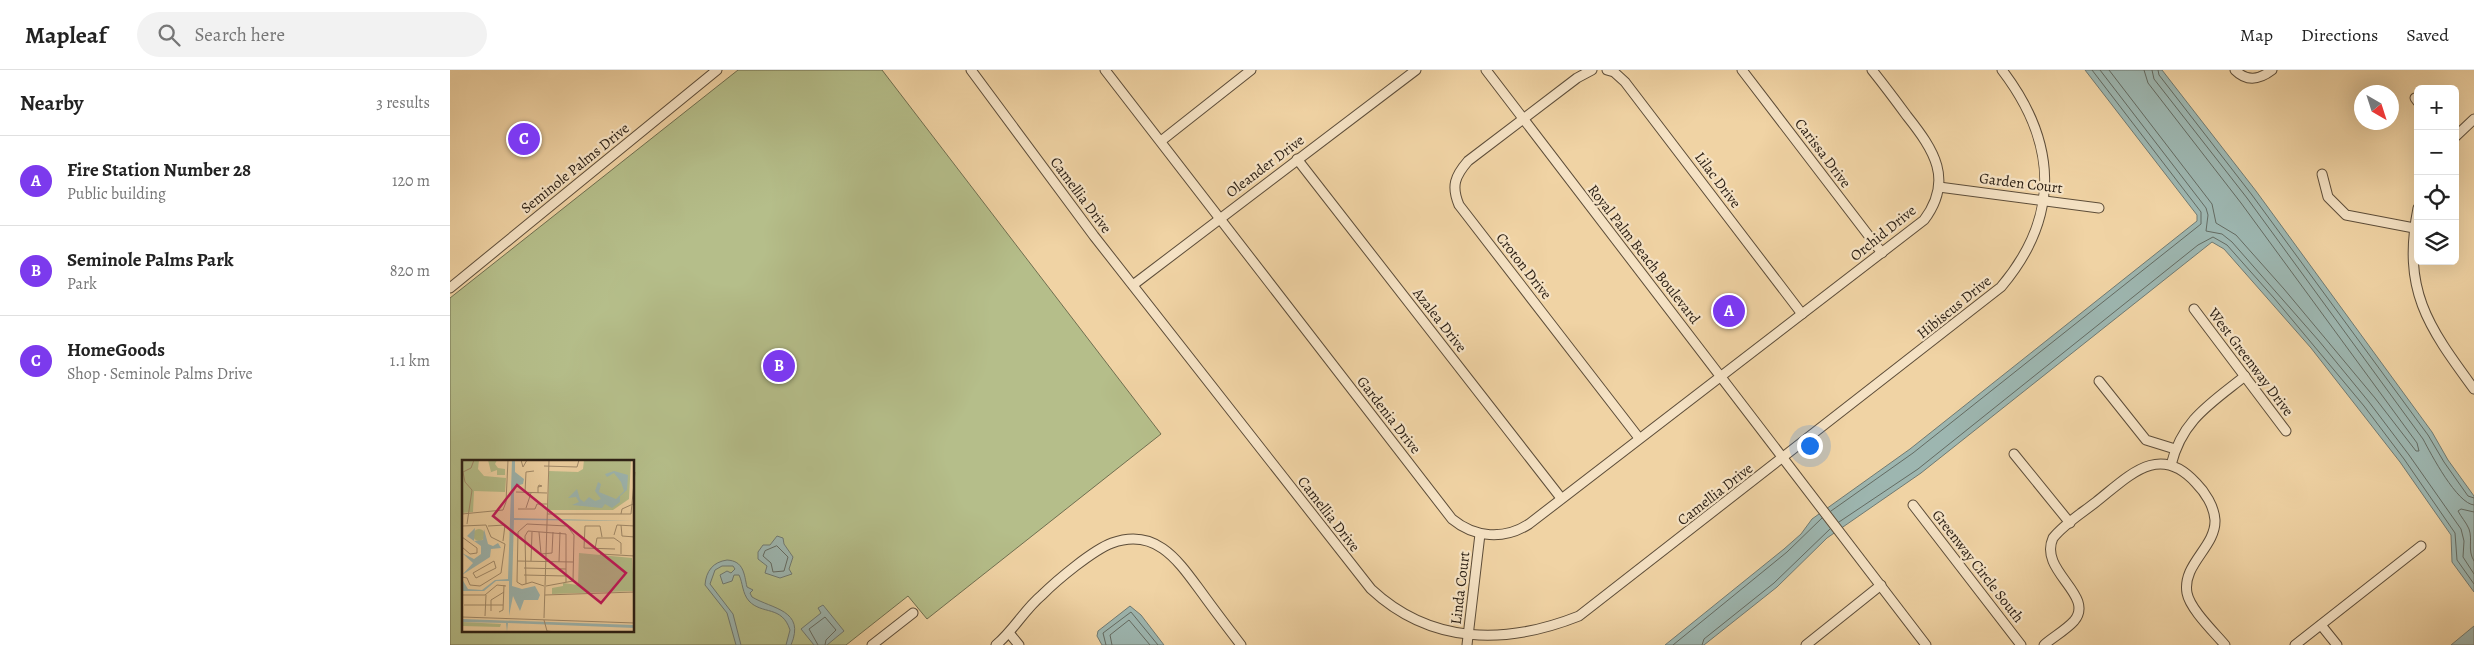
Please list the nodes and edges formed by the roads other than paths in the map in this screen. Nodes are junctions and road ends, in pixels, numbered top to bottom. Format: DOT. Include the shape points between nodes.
graph roads {
  1 [pos="717,70"];
  2 [pos="970,70"];
  3 [pos="1105,70"];
  4 [pos="1251,70"];
  5 [pos="1416,70"];
  6 [pos="1486,70"];
  7 [pos="1592,70"];
  8 [pos="1606,70"];
  9 [pos="1742,70"];
  10 [pos="1872,70"];
  11 [pos="2002,70"];
  12 [pos="2235,70"];
  13 [pos="2272,70"];
  14 [pos="1524,119"];
  15 [pos="2474,119"];
  16 [pos="2459,133"];
  17 [pos="1160,141"];
  18 [pos="1297,159"];
  19 [pos="2322,174"];
  20 [pos="1939,187"];
  21 [pos="2043,199"];
  22 [pos="2099,208"];
  23 [pos="1220,218"];
  24 [pos="2414,228"];
  25 [pos="1882,253"];
  26 [pos="1133,285"];
  27 [pos="450,288"];
  28 [pos="2194,309"];
  29 [pos="1802,314"];
  30 [pos="1720,375"];
  31 [pos="2244,376"];
  32 [pos="2099,380"];
  33 [pos="2474,388"];
  34 [pos="2286,431"];
  35 [pos="1639,438"];
  36 [pos="2175,449"];
  37 [pos="2014,454"];
  38 [pos="1783,458"];
  39 [pos="2171,465"];
  40 [pos="1561,498"];
  41 [pos="1913,504"];
  42 [pos="2070,523"];
  43 [pos="1480,534"];
  44 [pos="2421,546"];
  45 [pos="1881,585"];
  46 [pos="913,613"];
  47 [pos="2321,625"];
  48 [pos="1010,634"];
  49 [pos="1467,643"];
  50 [pos="872,645"];
  51 [pos="996,645"];
  52 [pos="1019,645"];
  53 [pos="1241,645"];
  54 [pos="1806,645"];
  55 [pos="1926,645"];
  56 [pos="2021,645"];
  57 [pos="2044,645"];
  58 [pos="2225,645"];
  59 [pos="2295,645"];
  60 [pos="2336,645"];
  1 -- 27 [label="street, Seminole Palms Drive"];
  2 -- 26 [label="street, Camellia Drive"];
  3 -- 17 [label="street, Gardenia Drive"];
  4 -- 17 [label="street"];
  5 -- 18 [label="street, Oleander Drive"];
  6 -- 14 [label="street, Royal Palm Beach Boulevard"];
  7 -- 14 [label="street"];
  8 -- 29 [label="street, Lilac Drive" via="1614,72 1625,82"];
  9 -- 25 [label="street, Carissa Drive"];
  10 -- 20 [label="street, Orchid Drive" via="1932,151"];
  11 -- 21 [label="street, Hibiscus Drive" via="2019,92 2036,128 2043,160"];
  12 -- 13 [label="street" via="2252,79"];
  14 -- 30 [label="street, Royal Palm Beach Boulevard"];
  14 -- 35 [label="street, Croton Drive" via="1468,161 1458,173 1454,193 1459,205"];
  15 -- 16 [label="street"];
  17 -- 23 [label="street, Gardenia Drive"];
  18 -- 23 [label="street, Oleander Drive"];
  18 -- 40 [label="street, Azalea Drive"];
  19 -- 24 [label="street" via="2328,198 2346,215"];
  20 -- 21 [label="street, Garden Court"];
  20 -- 25 [label="street, Orchid Drive" via="1933,208 1924,220"];
  21 -- 22 [label="street, Garden Court"];
  21 -- 38 [label="street, Hibiscus Drive" via="2025,255 2002,287"];
  23 -- 26 [label="street, Oleander Drive"];
  23 -- 43 [label="street, Gardenia Drive" via="1452,519"];
  24 -- 33 [label="street" via="2414,275 2425,314 2441,344"];
  25 -- 29 [label="street, Orchid Drive"];
  26 -- 49 [label="street, Camellia Drive" via="1371,589 1396,612"];
  28 -- 31 [label="street, West Greenway Drive"];
  29 -- 30 [label="street, Orchid Drive"];
  30 -- 35 [label="street, Gardenia Drive"];
  30 -- 38 [label="street, Royal Palm Beach Boulevard"];
  31 -- 34 [label="street, West Greenway Drive"];
  31 -- 36 [label="street" via="2197,414 2181,434"];
  32 -- 36 [label="street" via="2146,440"];
  35 -- 40 [label="street, Gardenia Drive"];
  36 -- 39 [label="street"];
  37 -- 42 [label="street"];
  38 -- 45 [label="street, Royal Palm Beach Boulevard"];
  38 -- 49 [label="street, Camellia Drive" via="1579,616 1522,639"];
  39 -- 42 [label="street" via="2158,464 2138,469"];
  39 -- 58 [label="street" via="2201,488 2212,508 2215,519 2212,533 2195,562 2187,587 2192,603"];
  40 -- 43 [label="street, Gardenia Drive" via="1517,530 1498,535"];
  41 -- 56 [label="street, Greenway Circle South"];
  42 -- 57 [label="street" via="2053,538 2050,556 2078,600 2078,611 2073,622"];
  43 -- 49 [label="street, Linda Court"];
  44 -- 47 [label="street"];
  45 -- 54 [label="street"];
  45 -- 55 [label="street, Royal Palm Beach Boulevard"];
  46 -- 50 [label="street"];
  47 -- 59 [label="street"];
  47 -- 60 [label="street"];
  48 -- 51 [label="street"];
  48 -- 52 [label="street"];
  48 -- 53 [label="street" via="1040,595 1101,548 1120,540 1136,539 1161,546 1177,560"];
}
